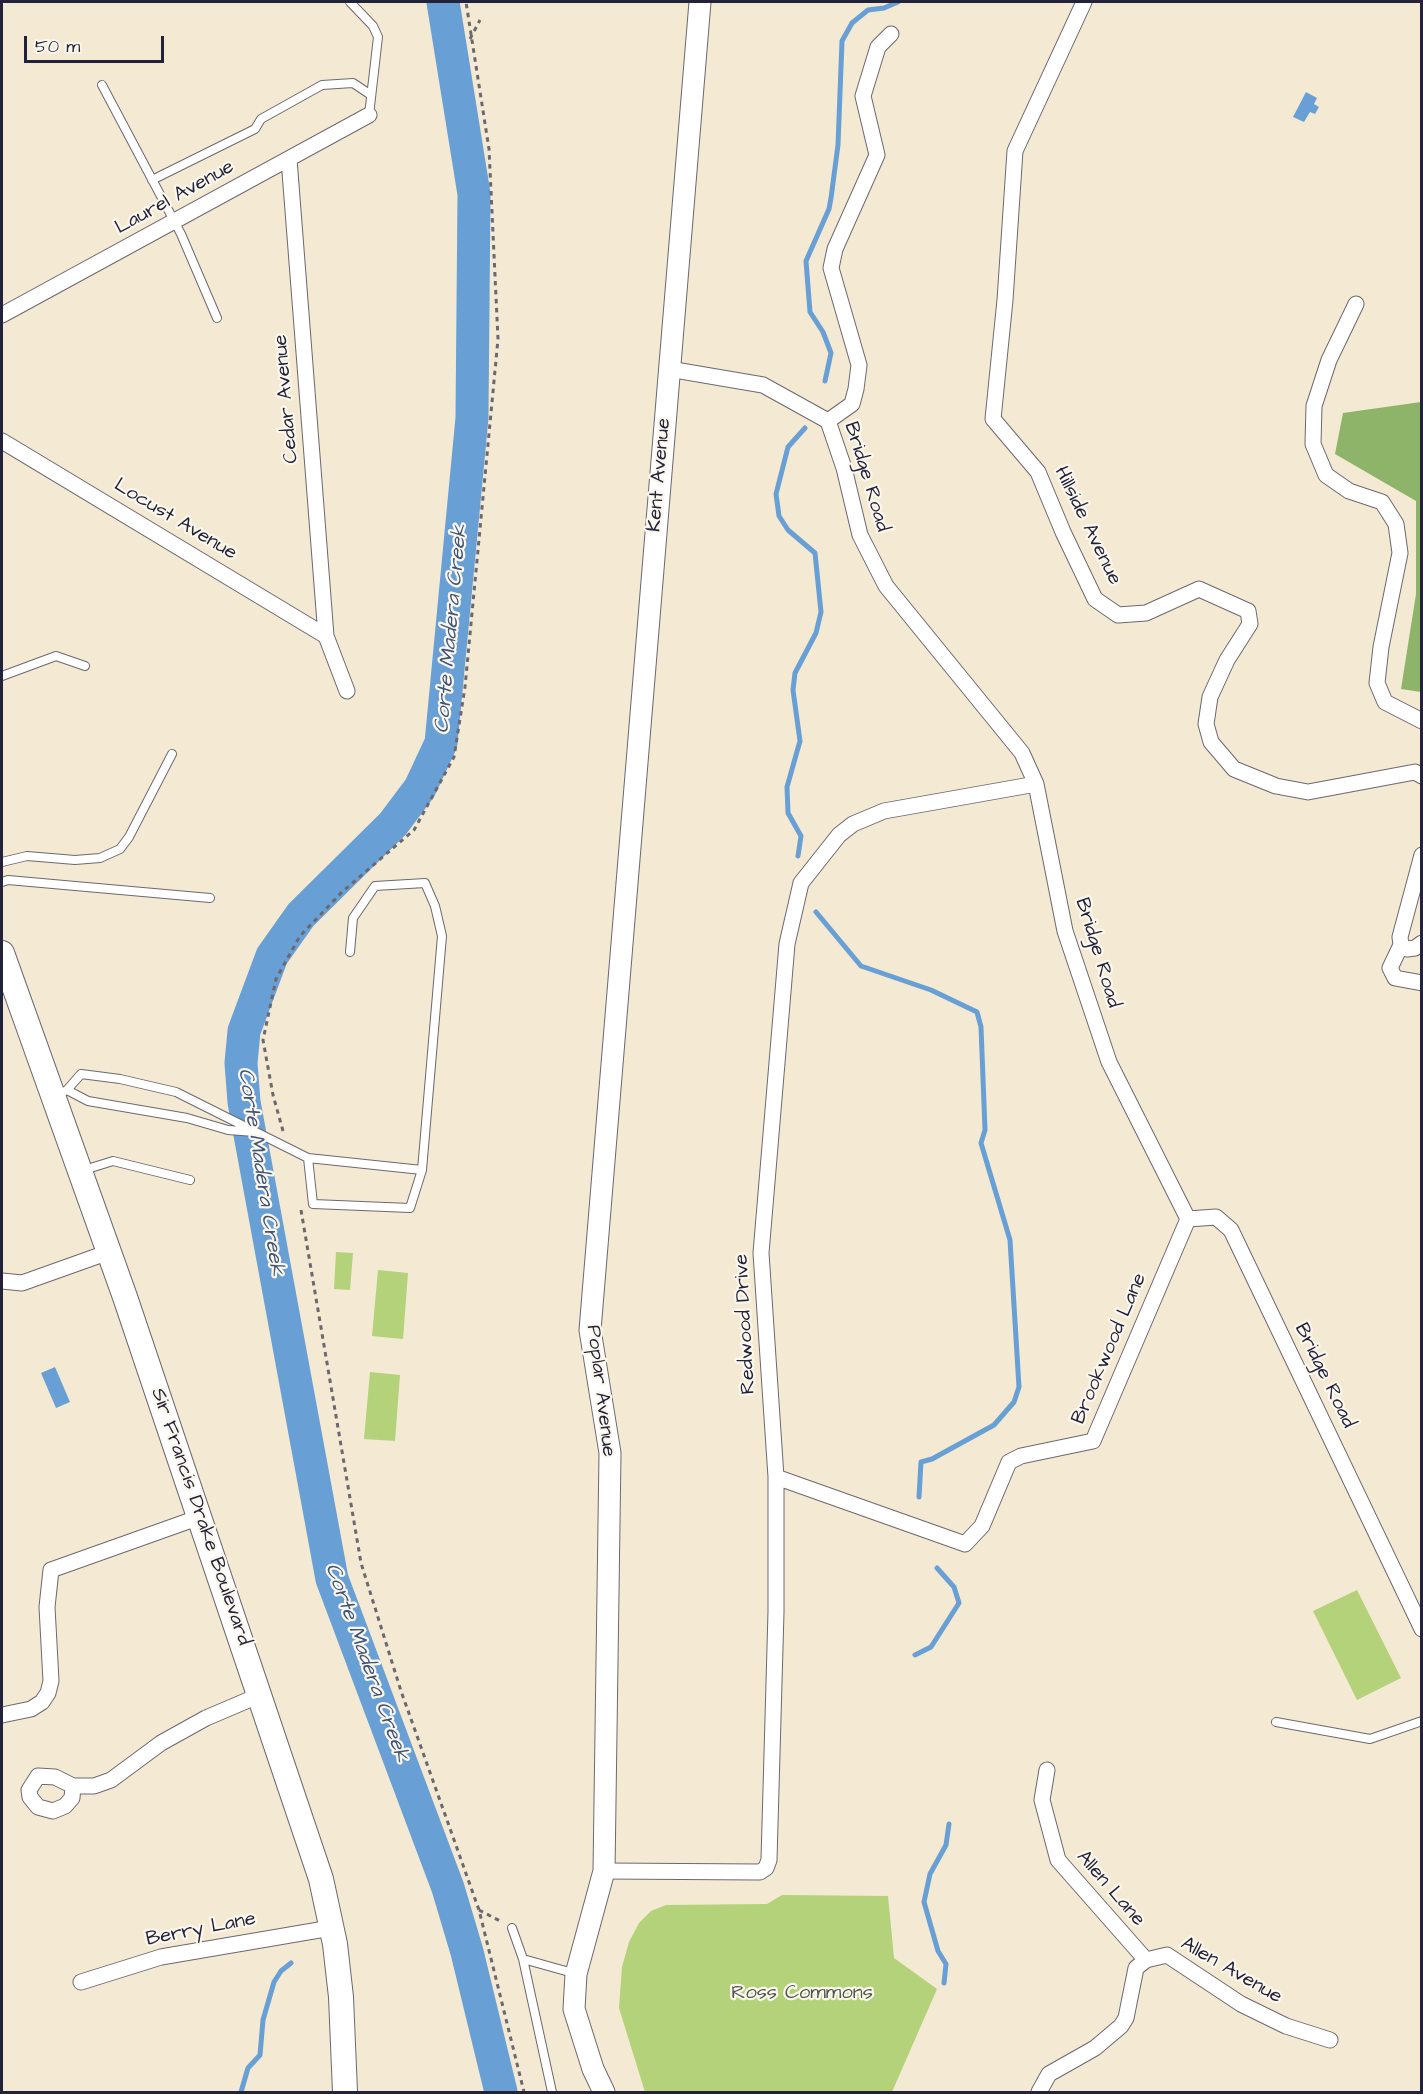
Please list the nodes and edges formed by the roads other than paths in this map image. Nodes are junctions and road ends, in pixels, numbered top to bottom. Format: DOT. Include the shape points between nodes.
graph roads {
  1 [pos="350,2"];
  2 [pos="700,2"];
  3 [pos="1084,2"];
  4 [pos="891,34"];
  5 [pos="102,85"];
  6 [pos="371,95"];
  7 [pos="369,115"];
  8 [pos="289,159"];
  9 [pos="152,180"];
  10 [pos="175,223"];
  11 [pos="1356,304"];
  12 [pos="2,315"];
  13 [pos="218,318"];
  14 [pos="669,369"];
  15 [pos="828,421"];
  16 [pos="2,441"];
  17 [pos="326,636"];
  18 [pos="85,666"];
  19 [pos="2,676"];
  20 [pos="347,691"];
  21 [pos="1422,721"];
  22 [pos="172,754"];
  23 [pos="1422,776"];
  24 [pos="1036,784"];
  25 [pos="1422,855"];
  26 [pos="2,862"];
  27 [pos="2,882"];
  28 [pos="210,898"];
  29 [pos="1422,943"];
  30 [pos="1401,945"];
  31 [pos="623,949"];
  32 [pos="350,952"];
  33 [pos="2,953"];
  34 [pos="1422,983"];
  35 [pos="60,1094"];
  36 [pos="260,1132"];
  37 [pos="308,1158"];
  38 [pos="422,1170"];
  39 [pos="80,1172"];
  40 [pos="190,1180"];
  41 [pos="1188,1219"];
  42 [pos="109,1252"];
  43 [pos="2,1281"];
  44 [pos="776,1477"];
  45 [pos="200,1517"];
  46 [pos="1422,1629"];
  47 [pos="260,1695"];
  48 [pos="2,1716"];
  49 [pos="1422,1721"];
  50 [pos="1276,1722"];
  51 [pos="1047,1770"];
  52 [pos="73,1786"];
  53 [pos="604,1871"];
  54 [pos="331,1928"];
  55 [pos="512,1928"];
  56 [pos="523,1959"];
  57 [pos="1146,1960"];
  58 [pos="576,1974"];
  59 [pos="81,1982"];
  60 [pos="1330,2040"];
  61 [pos="345,2092"];
  62 [pos="552,2092"];
  63 [pos="604,2092"];
  64 [pos="1039,2092"];
  1 -- 6 [label="lane" via="378,37"];
  2 -- 14 [label="street, Kent Avenue"];
  3 -- 23 [label="street, Hillside Avenue" via="1015,151 993,419 1038,472 1095,598 1118,615 1146,613 1199,589 1248,611 1250,624 1210,697 1206,724 1210,742 1234,769 1276,786 1308,792 1414,772"];
  4 -- 15 [label="street" via="878,47 863,96 877,155 835,249 831,268 859,365 856,389 852,404"];
  5 -- 9 [label="lane"];
  6 -- 7 [label="lane"];
  6 -- 9 [label="lane" via="353,83 322,85 261,119 255,129"];
  7 -- 8 [label="street, Laurel Avenue"];
  8 -- 10 [label="street, Laurel Avenue"];
  8 -- 17 [label="street, Cedar Avenue"];
  9 -- 10 [label="lane"];
  10 -- 12 [label="street, Laurel Avenue"];
  10 -- 13 [label="lane"];
  11 -- 21 [label="street" via="1329,360 1314,406 1313,444 1326,476 1349,491 1382,502 1396,524 1400,554 1377,683 1385,702"];
  14 -- 15 [label="street, Bridge Road" via="764,385"];
  14 -- 31 [label="street, Kent Avenue"];
  15 -- 24 [label="street, Bridge Road" via="860,535 886,586 1022,753"];
  16 -- 17 [label="street, Locust Avenue"];
  17 -- 20 [label="street, Cedar Avenue"];
  18 -- 19 [label="lane" via="56,656"];
  22 -- 26 [label="lane" via="120,849 100,858 27,856"];
  24 -- 41 [label="street, Bridge Road" via="1065,931 1109,1062"];
  24 -- 44 [label="street, Redwood Drive" via="884,811 839,835 801,883 787,944 761,1253"];
  25 -- 30 [label="street"];
  27 -- 28 [label="lane"];
  29 -- 30 [label="street" via="1407,949"];
  30 -- 34 [label="street" via="1390,968 1395,978"];
  31 -- 53 [label="street, Poplar Avenue" via="590,1330 610,1453"];
  32 -- 38 [label="lane" via="352,918 375,886 425,883 442,936"];
  33 -- 35 [label="main road, Sir Francis Drake Boulevard"];
  35 -- 36 [label="lane" via="187,1118 228,1130"];
  35 -- 36 [label="lane" via="81,1074 120,1079 176,1092"];
  35 -- 39 [label="main road, Sir Francis Drake Boulevard"];
  36 -- 37 [label="lane"];
  37 -- 38 [label="lane"];
  37 -- 38 [label="lane" via="313,1204 410,1208"];
  39 -- 40 [label="lane" via="113,1161"];
  39 -- 42 [label="main road, Sir Francis Drake Boulevard"];
  41 -- 44 [label="street, Brookwood Lane" via="1093,1441 1009,1462 982,1526 965,1544"];
  41 -- 46 [label="street, Bridge Road" via="1216,1217 1231,1230"];
  42 -- 43 [label="street" via="22,1283"];
  42 -- 45 [label="main road, Sir Francis Drake Boulevard"];
  44 -- 53 [label="street, Redwood Drive" via="776,1612 766,1869"];
  45 -- 47 [label="main road, Sir Francis Drake Boulevard"];
  45 -- 48 [label="street" via="51,1570 47,1607 51,1681 48,1693 31,1709"];
  47 -- 52 [label="street" via="161,1743 111,1780 94,1786"];
  47 -- 54 [label="main road, Sir Francis Drake Boulevard" via="321,1879"];
  49 -- 50 [label="lane" via="1370,1739"];
  51 -- 57 [label="street, Allen Lane" via="1042,1800 1058,1860"];
  53 -- 58 [label="street, Poplar Avenue"];
  54 -- 59 [label="street, Berry Lane" via="161,1957"];
  54 -- 61 [label="main road, Sir Francis Drake Boulevard" via="341,1997"];
  55 -- 56 [label="lane"];
  56 -- 58 [label="lane"];
  56 -- 62 [label="lane"];
  57 -- 60 [label="street, Allen Avenue" via="1167,1955 1250,2008 1286,2026"];
  57 -- 64 [label="street" via="1136,1968 1121,2026 1095,2048 1049,2074"];
  58 -- 63 [label="street, Poplar Avenue" via="574,2008"];
}
